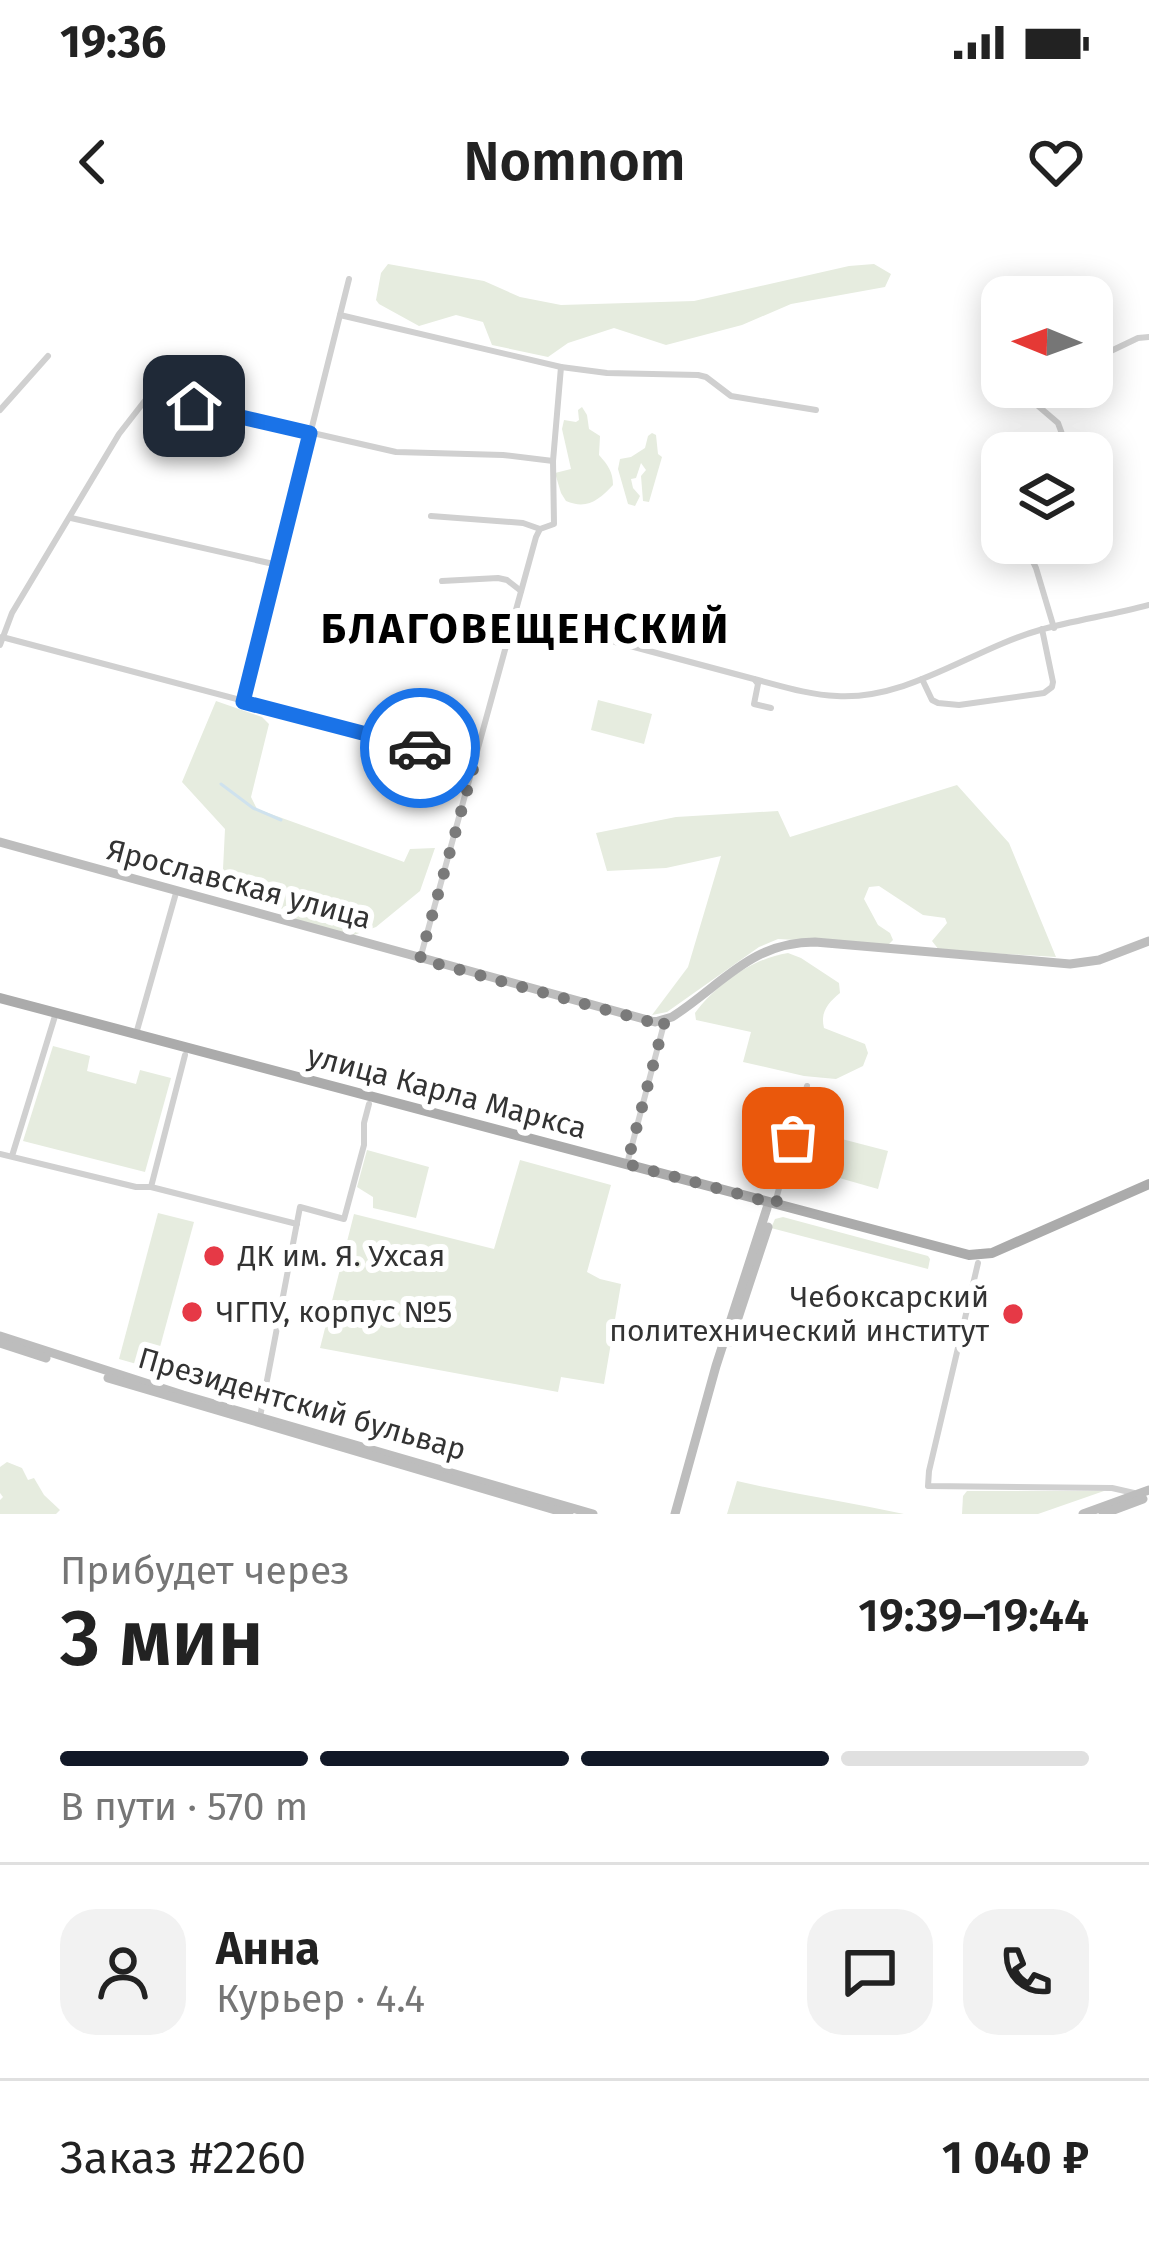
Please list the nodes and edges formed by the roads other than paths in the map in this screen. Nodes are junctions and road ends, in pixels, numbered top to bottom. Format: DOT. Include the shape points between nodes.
graph roads {
  1 [pos="350,279"];
  2 [pos="340,315"];
  3 [pos="1149,337"];
  4 [pos="1113,350"];
  5 [pos="48,356"];
  6 [pos="561,367"];
  7 [pos="1040,408"];
  8 [pos="0,410"];
  9 [pos="816,410"];
  10 [pos="1061,432"];
  11 [pos="310,433"];
  12 [pos="553,461"];
  13 [pos="431,516"];
  14 [pos="71,518"];
  15 [pos="540,529"];
  16 [pos="1034,564"];
  17 [pos="278,565"];
  18 [pos="442,581"];
  19 [pos="521,591"];
  20 [pos="1149,605"];
  21 [pos="514,615"];
  22 [pos="1054,628"];
  23 [pos="1042,629"];
  24 [pos="1,641"];
  25 [pos="922,678"];
  26 [pos="754,679"];
  27 [pos="243,702"];
  28 [pos="771,708"];
  29 [pos="475,762"];
  30 [pos="0,842"];
  31 [pos="176,893"];
  32 [pos="1149,941"];
  33 [pos="420,959"];
  34 [pos="0,998"];
  35 [pos="52,1013"];
  36 [pos="665,1020"];
  37 [pos="136,1034"];
  38 [pos="185,1055"];
  39 [pos="806,1086"];
  40 [pos="370,1101"];
  41 [pos="0,1154"];
  42 [pos="12,1157"];
  43 [pos="626,1167"];
  44 [pos="151,1186"];
  45 [pos="1149,1188"];
  46 [pos="772,1207"];
  47 [pos="297,1224"];
  48 [pos="977,1260"];
  49 [pos="0,1339"];
  50 [pos="259,1420"];
  51 [pos="291,1430"];
  52 [pos="1146,1494"];
  53 [pos="569,1514"];
  54 [pos="592,1514"];
  55 [pos="677,1514"];
  56 [pos="1083,1514"];
  57 [pos="1102,1514"];
  1 -- 2 [label="street"];
  2 -- 6 [label="street"];
  2 -- 11 [label="street"];
  3 -- 4 [label="street"];
  5 -- 8 [label="street"];
  6 -- 9 [label="street" via="706,377 731,396"];
  6 -- 12 [label="street"];
  7 -- 10 [label="street"];
  11 -- 12 [label="street" via="396,452"];
  11 -- 14 [label="street" via="155,397 119,434"];
  11 -- 17 [label="street"];
  12 -- 15 [label="street" via="554,524"];
  13 -- 15 [label="street"];
  14 -- 17 [label="street"];
  14 -- 24 [label="street"];
  15 -- 19 [label="street"];
  16 -- 22 [label="street"];
  17 -- 27 [label="street"];
  18 -- 19 [label="street" via="498,578"];
  19 -- 21 [label="street"];
  20 -- 22 [label="street"];
  21 -- 26 [label="street"];
  21 -- 29 [label="street"];
  22 -- 23 [label="street"];
  23 -- 25 [label="street"];
  23 -- 25 [label="street" via="1053,682 1044,693 949,705 932,700"];
  24 -- 27 [label="street"];
  25 -- 26 [label="street" via="851,697"];
  26 -- 28 [label="street" via="754,704"];
  27 -- 29 [label="street"];
  29 -- 33 [label="street"];
  30 -- 31 [label="street, Ярославская улица"];
  31 -- 33 [label="street, Ярославская улица"];
  31 -- 37 [label="street"];
  32 -- 36 [label="street" via="1070,964 782,944"];
  33 -- 36 [label="street, Ярославская улица"];
  34 -- 35 [label="main road, улица Карла Маркса"];
  35 -- 37 [label="main road, улица Карла Маркса"];
  35 -- 38 [label="main road, улица Карла Маркса"];
  35 -- 42 [label="street"];
  36 -- 43 [label="street"];
  37 -- 40 [label="main road, улица Карла Маркса"];
  38 -- 40 [label="main road, улица Карла Маркса"];
  38 -- 44 [label="street"];
  39 -- 46 [label="street"];
  40 -- 43 [label="main road, улица Карла Маркса"];
  40 -- 47 [label="street" via="344,1219 300,1207"];
  41 -- 42 [label="street"];
  42 -- 44 [label="street"];
  43 -- 46 [label="main road, улица Карла Маркса"];
  44 -- 47 [label="street"];
  45 -- 48 [label="main road" via="989,1262"];
  46 -- 48 [label="main road, улица Карла Маркса"];
  46 -- 55 [label="street"];
  47 -- 50 [label="street"];
  48 -- 52 [label="street" via="928,1486"];
  49 -- 50 [label="street, Президентский бульвар"];
  50 -- 51 [label="street, Президентский бульвар"];
  51 -- 53 [label="street, Президентский бульвар"];
  51 -- 54 [label="street, Президентский бульвар"];
  52 -- 56 [label="street"];
  52 -- 57 [label="street"];
}
